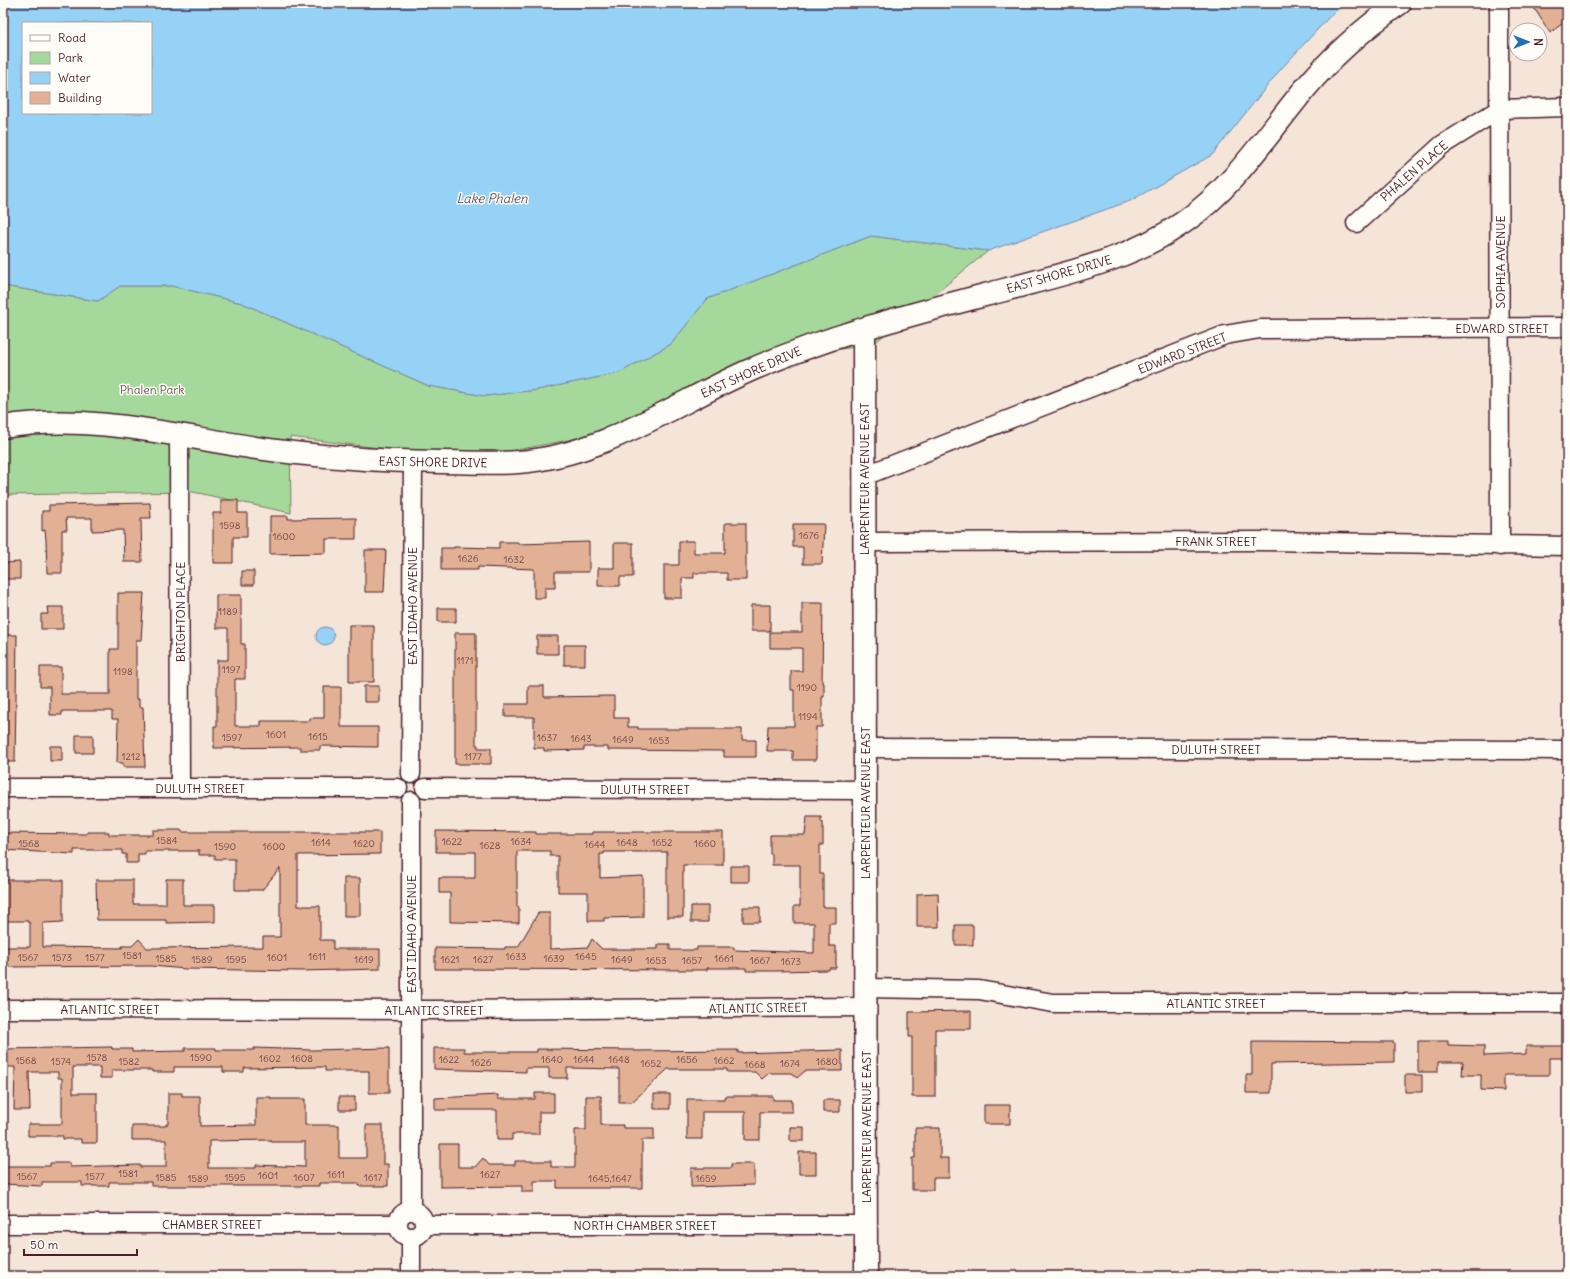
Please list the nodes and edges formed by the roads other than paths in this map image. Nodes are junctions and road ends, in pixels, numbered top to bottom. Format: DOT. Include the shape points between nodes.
graph roads {
  1 [pos="1400,3"];
  2 [pos="1499,3"];
  3 [pos="1567,107"];
  4 [pos="1500,108"];
  5 [pos="1356,223"];
  6 [pos="1500,327"];
  7 [pos="1567,328"];
  8 [pos="864,329"];
  9 [pos="3,427"];
  10 [pos="179,436"];
  11 [pos="412,461"];
  12 [pos="864,476"];
  13 [pos="864,542"];
  14 [pos="1500,546"];
  15 [pos="1567,546"];
  16 [pos="865,748"];
  17 [pos="1567,750"];
  18 [pos="410,774"];
  19 [pos="3,788"];
  20 [pos="180,788"];
  21 [pos="398,788"];
  22 [pos="425,788"];
  23 [pos="865,790"];
  24 [pos="411,801"];
  25 [pos="865,997"];
  26 [pos="1567,1003"];
  27 [pos="3,1009"];
  28 [pos="411,1010"];
  29 [pos="410,1211"];
  30 [pos="3,1224"];
  31 [pos="398,1224"];
  32 [pos="424,1225"];
  33 [pos="866,1225"];
  34 [pos="411,1238"];
  35 [pos="411,1276"];
  36 [pos="866,1276"];
  1 -- 8 [label="street, EAST SHORE DRIVE" via="1363,30 1338,53 1228,182 1189,219 1169,232 1123,256 1096,265"];
  2 -- 4 [label="street, SOPHIA AVENUE"];
  3 -- 4 [label="street"];
  4 -- 5 [label="street, PHALEN PLACE" via="1442,145"];
  4 -- 6 [label="street, SOPHIA AVENUE"];
  6 -- 7 [label="street, EDWARD STREET"];
  6 -- 12 [label="street, EDWARD STREET" via="1260,329 1225,336"];
  6 -- 14 [label="street, SOPHIA AVENUE"];
  8 -- 11 [label="street, EAST SHORE DRIVE" via="821,342 747,371 613,438 556,457 517,462"];
  8 -- 12 [label="street, LARPENTEUR AVENUE EAST"];
  9 -- 10 [label="street, EAST SHORE DRIVE" via="68,421 102,423"];
  10 -- 11 [label="street, EAST SHORE DRIVE" via="327,458"];
  10 -- 20 [label="street, BRIGHTON PLACE"];
  11 -- 18 [label="street, EAST IDAHO AVENUE"];
  12 -- 13 [label="street, LARPENTEUR AVENUE EAST"];
  13 -- 14 [label="street, FRANK STREET" via="1259,541"];
  13 -- 16 [label="street, LARPENTEUR AVENUE EAST"];
  14 -- 15 [label="street, FRANK STREET"];
  16 -- 17 [label="street, DULUTH STREET"];
  16 -- 23 [label="street, LARPENTEUR AVENUE EAST"];
  18 -- 21 [label="street" via="403,777"];
  18 -- 22 [label="street" via="419,776"];
  19 -- 20 [label="street, DULUTH STREET"];
  20 -- 21 [label="street, DULUTH STREET"];
  21 -- 24 [label="street" via="404,798"];
  22 -- 23 [label="street, DULUTH STREET"];
  22 -- 24 [label="street" via="419,798"];
  23 -- 25 [label="street, LARPENTEUR AVENUE EAST"];
  24 -- 28 [label="street, EAST IDAHO AVENUE"];
  25 -- 26 [label="street, ATLANTIC STREET" via="979,990 1053,1003"];
  25 -- 28 [label="street, ATLANTIC STREET"];
  25 -- 33 [label="street, LARPENTEUR AVENUE EAST"];
  27 -- 28 [label="street, ATLANTIC STREET"];
  28 -- 29 [label="street, EAST IDAHO AVENUE"];
  29 -- 31 [label="street" via="403,1214"];
  29 -- 32 [label="street" via="419,1213"];
  30 -- 31 [label="street, CHAMBER STREET"];
  31 -- 34 [label="street" via="403,1235"];
  32 -- 33 [label="street, NORTH CHAMBER STREET"];
  32 -- 34 [label="street" via="422,1232"];
  33 -- 36 [label="street, LARPENTEUR AVENUE EAST"];
  34 -- 35 [label="street"];
}
